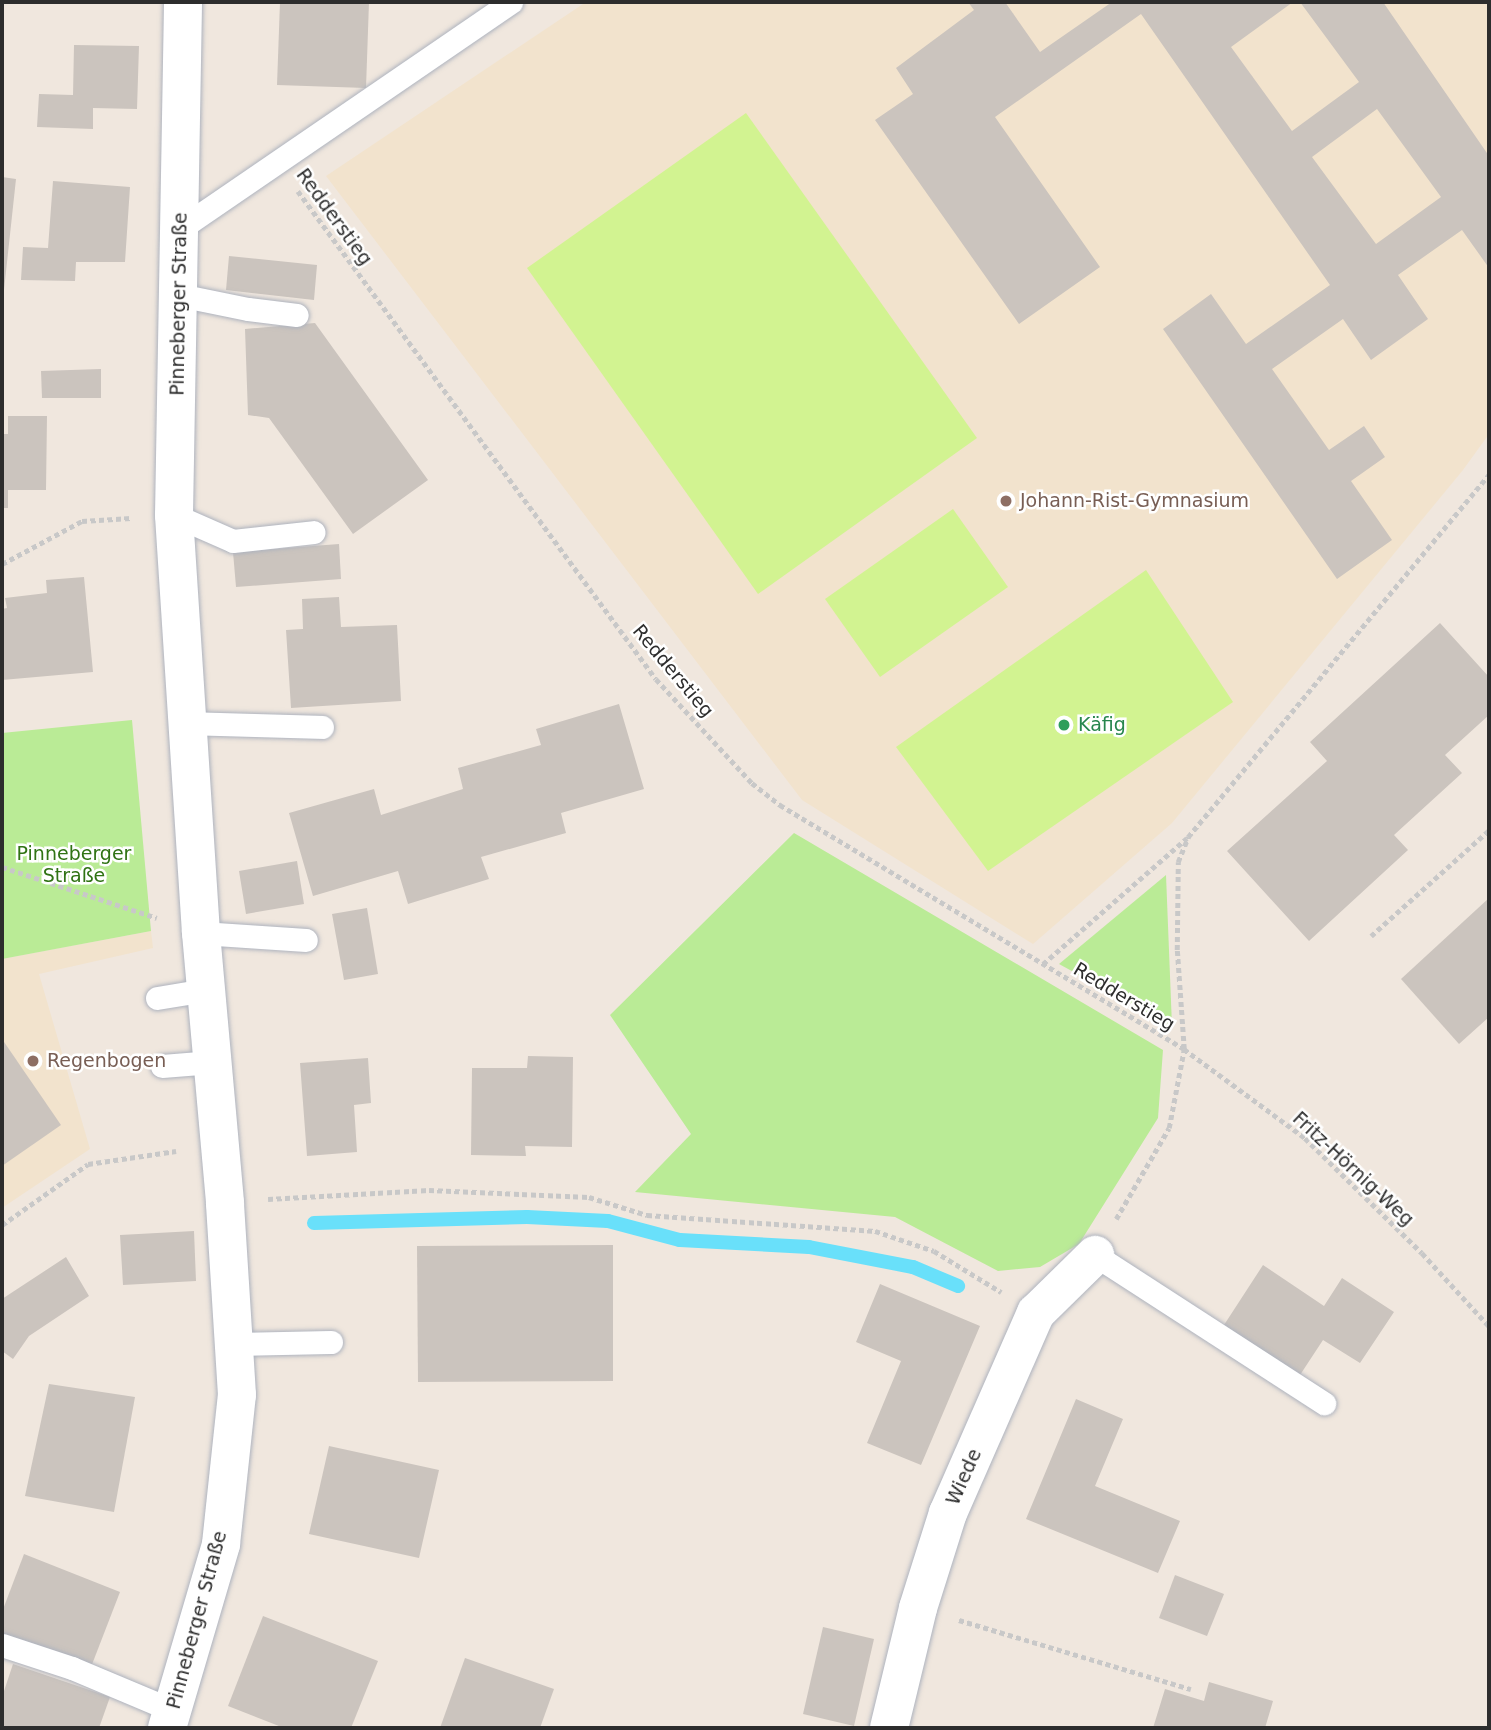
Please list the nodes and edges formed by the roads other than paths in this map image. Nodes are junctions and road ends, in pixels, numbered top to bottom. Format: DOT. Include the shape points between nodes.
graph roads {
  1 [pos="183,2"];
  2 [pos="512,2"];
  3 [pos="181,228"];
  4 [pos="179,295"];
  5 [pos="297,315"];
  6 [pos="174,515"];
  7 [pos="314,532"];
  8 [pos="187,723"];
  9 [pos="322,727"];
  10 [pos="201,933"];
  11 [pos="306,940"];
  12 [pos="206,990"];
  13 [pos="157,998"];
  14 [pos="212,1062"];
  15 [pos="162,1066"];
  16 [pos="1095,1255"];
  17 [pos="331,1342"];
  18 [pos="234,1344"];
  19 [pos="1324,1403"];
  20 [pos="2,1645"];
  21 [pos="170,1719"];
  22 [pos="889,1728"];
  1 -- 3 [label="main road, Pinneberger Straße"];
  2 -- 3 [label="lane"];
  3 -- 4 [label="main road, Pinneberger Straße"];
  4 -- 5 [label="lane"];
  4 -- 6 [label="main road, Pinneberger Straße"];
  6 -- 7 [label="lane" via="233,541"];
  6 -- 8 [label="main road, Pinneberger Straße"];
  8 -- 9 [label="lane"];
  8 -- 10 [label="main road, Pinneberger Straße"];
  10 -- 11 [label="lane"];
  10 -- 12 [label="main road, Pinneberger Straße"];
  12 -- 13 [label="lane"];
  12 -- 14 [label="main road, Pinneberger Straße"];
  14 -- 15 [label="lane"];
  14 -- 18 [label="main road, Pinneberger Straße"];
  16 -- 19 [label="lane"];
  16 -- 22 [label="main road, Wiede" via="1036,1313 948,1513 918,1608"];
  17 -- 18 [label="lane"];
  18 -- 21 [label="main road, Pinneberger Straße" via="237,1395 221,1544"];
  20 -- 21 [label="lane" via="72,1668"];
}
